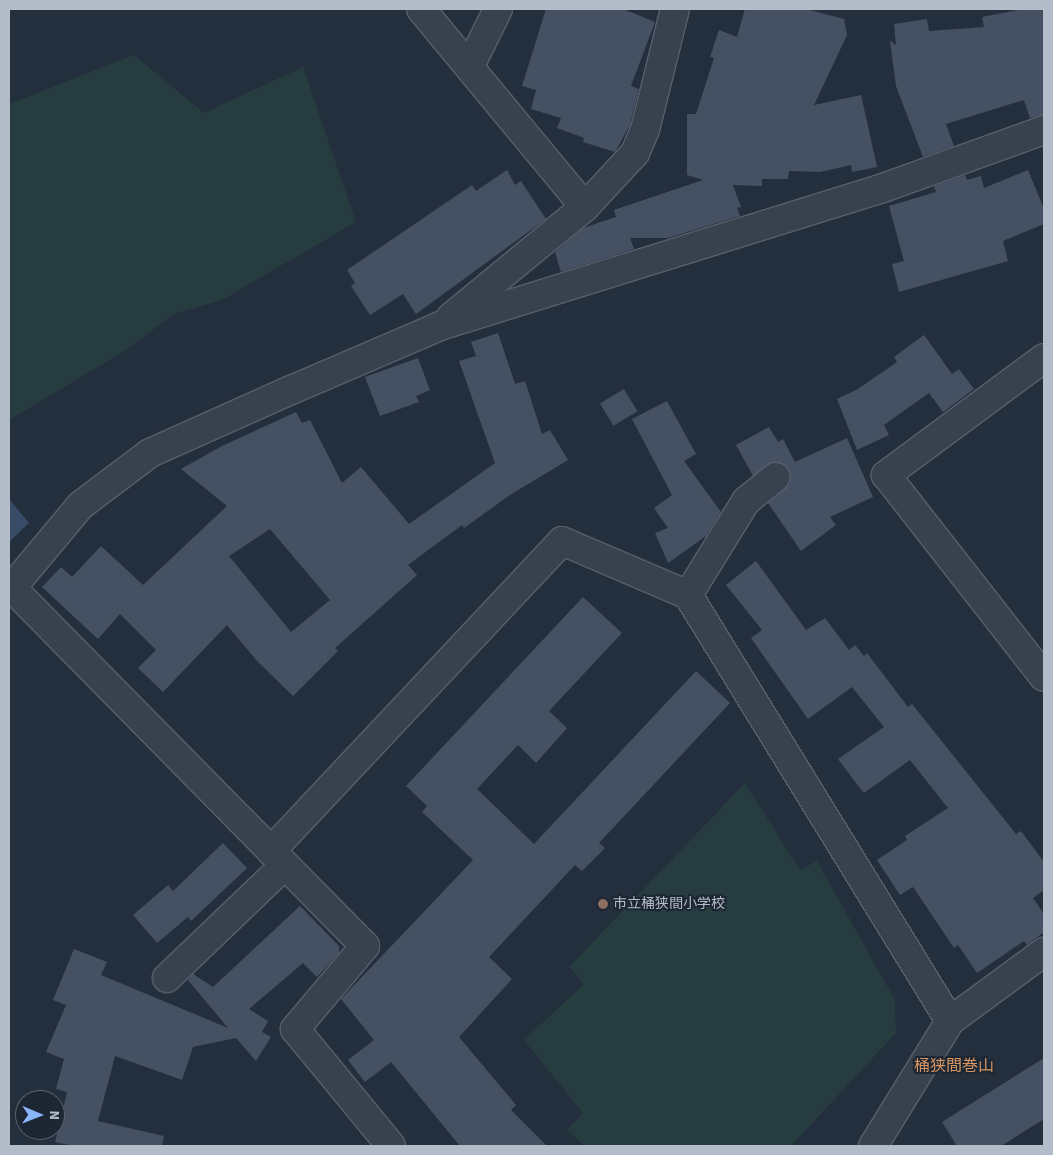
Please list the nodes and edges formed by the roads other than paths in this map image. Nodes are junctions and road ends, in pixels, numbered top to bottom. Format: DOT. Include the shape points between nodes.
graph roads {
  1 [pos="421,9"];
  2 [pos="498,9"];
  3 [pos="675,9"];
  4 [pos="470,66"];
  5 [pos="1044,130"];
  6 [pos="585,207"];
  7 [pos="440,326"];
  8 [pos="1044,358"];
  9 [pos="776,477"];
  10 [pos="10,589"];
  11 [pos="688,596"];
  12 [pos="1044,677"];
  13 [pos="278,858"];
  14 [pos="1044,952"];
  15 [pos="166,978"];
  16 [pos="950,1021"];
  17 [pos="391,1146"];
  18 [pos="873,1146"];
  1 -- 4 [label="street"];
  2 -- 4 [label="street"];
  3 -- 6 [label="street" via="645,130 635,153"];
  4 -- 6 [label="street"];
  5 -- 7 [label="street" via="883,188"];
  6 -- 7 [label="street"];
  7 -- 10 [label="street" via="150,453 81,505"];
  8 -- 12 [label="street" via="886,475"];
  9 -- 11 [label="street" via="746,500"];
  10 -- 13 [label="street"];
  11 -- 13 [label="street" via="562,541"];
  11 -- 16 [label="street"];
  13 -- 15 [label="street"];
  13 -- 17 [label="street" via="365,946 294,1029"];
  14 -- 16 [label="street"];
  16 -- 18 [label="street"];
}
